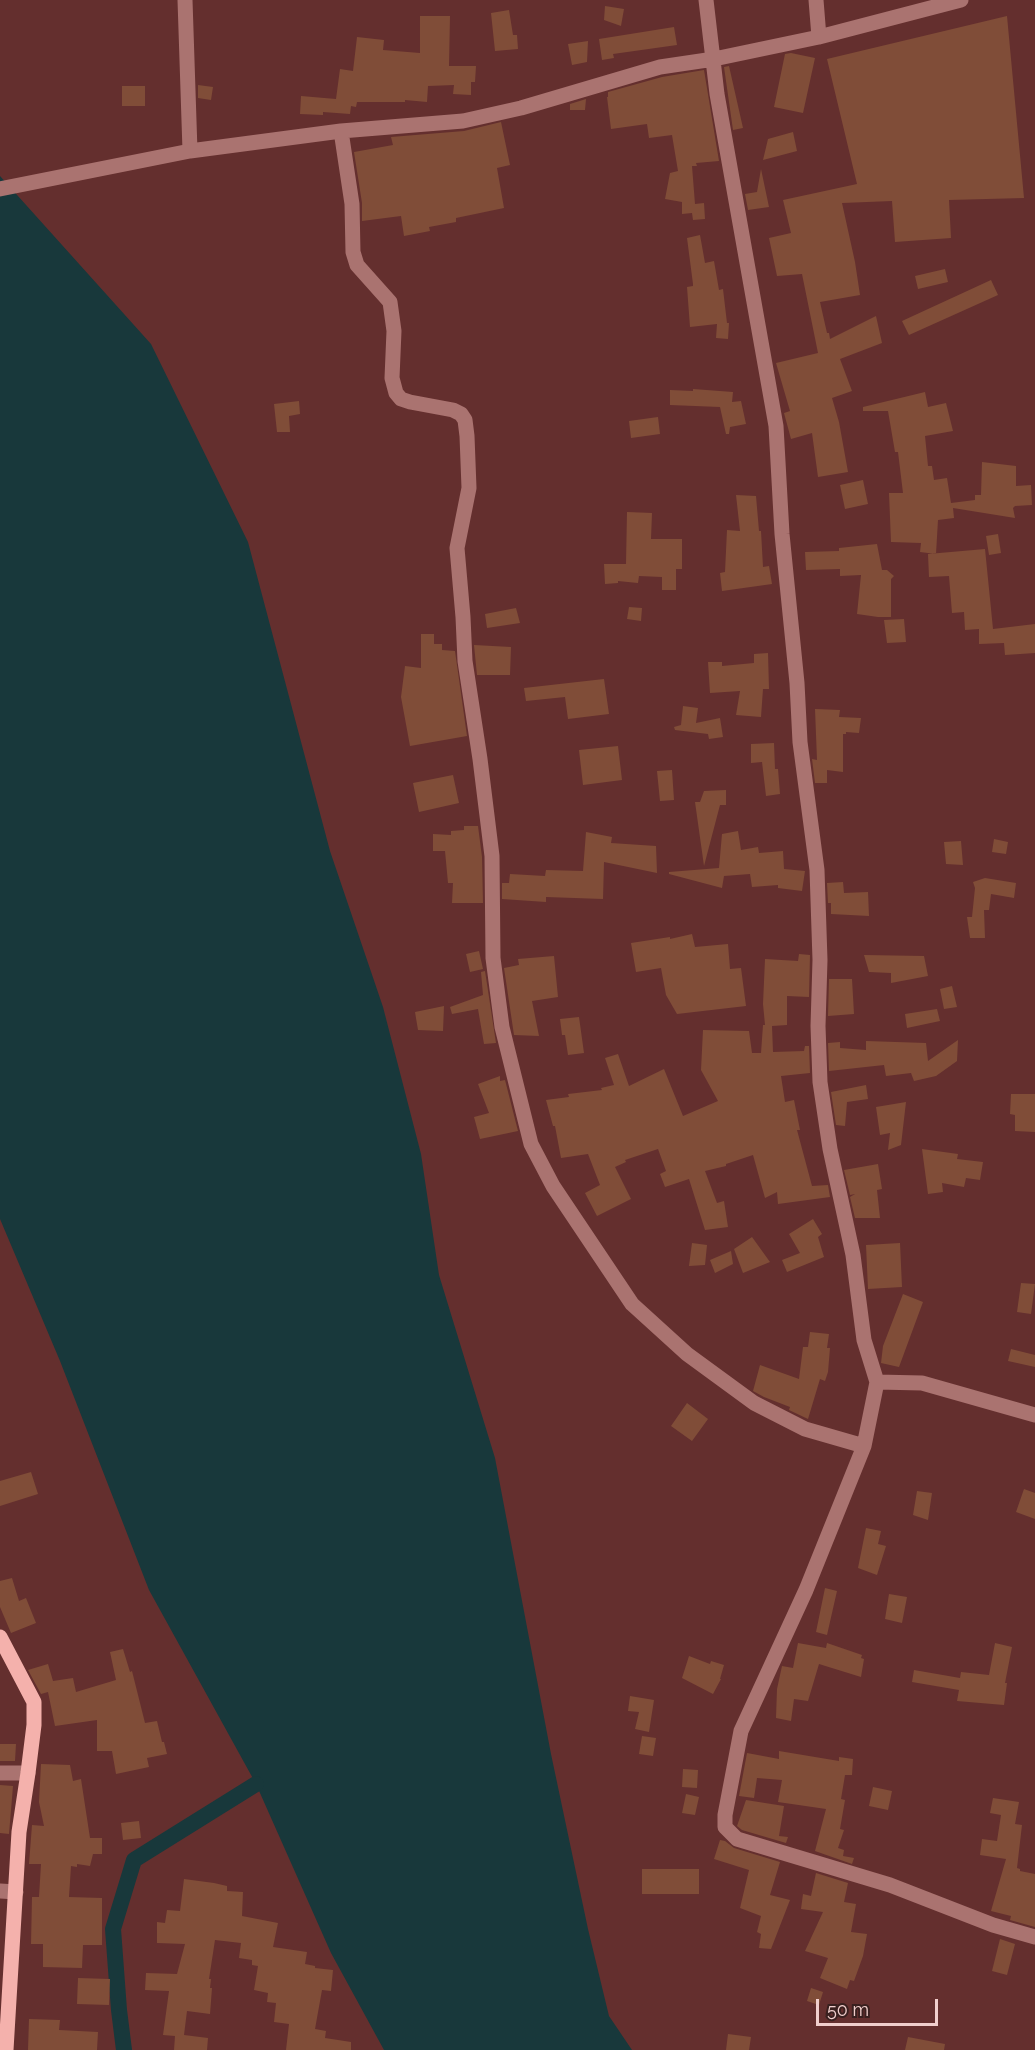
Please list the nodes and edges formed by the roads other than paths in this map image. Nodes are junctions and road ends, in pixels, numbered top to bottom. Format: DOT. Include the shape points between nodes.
graph roads {
  1 [pos="185,0"];
  2 [pos="706,0"];
  3 [pos="816,0"];
  4 [pos="961,0"];
  5 [pos="819,37"];
  6 [pos="714,60"];
  7 [pos="341,131"];
  8 [pos="189,151"];
  9 [pos="0,189"];
  10 [pos="878,1382"];
  11 [pos="1035,1415"];
  12 [pos="864,1446"];
  13 [pos="0,1637"];
  14 [pos="0,1773"];
  15 [pos="28,1773"];
  16 [pos="0,1891"];
  17 [pos="16,1892"];
  18 [pos="1035,1936"];
  19 [pos="6,2050"];
  1 -- 8 [label="street"];
  2 -- 6 [label="street"];
  3 -- 5 [label="street"];
  4 -- 5 [label="street"];
  5 -- 6 [label="street"];
  6 -- 7 [label="street" via="660,67 463,121"];
  6 -- 10 [label="street" via="776,426 800,742 817,870 820,1082 853,1255 864,1340"];
  7 -- 8 [label="street"];
  7 -- 12 [label="street" via="352,204 353,252 357,265 390,302 394,331 392,378 396,393 410,402 453,410 465,420 469,488 457,548 465,661 492,856 493,958 502,1027 531,1144 553,1186 632,1304 687,1354 764,1408 806,1429"];
  8 -- 9 [label="street"];
  10 -- 11 [label="street" via="922,1383"];
  10 -- 12 [label="street"];
  12 -- 18 [label="street" via="806,1590 741,1731 725,1827 737,1839 890,1885 993,1925"];
  13 -- 15 [label="main road" via="34,1702"];
  14 -- 15 [label="street"];
  15 -- 17 [label="main road" via="19,1832"];
  16 -- 17 [label="street"];
  17 -- 19 [label="main road"];
}
